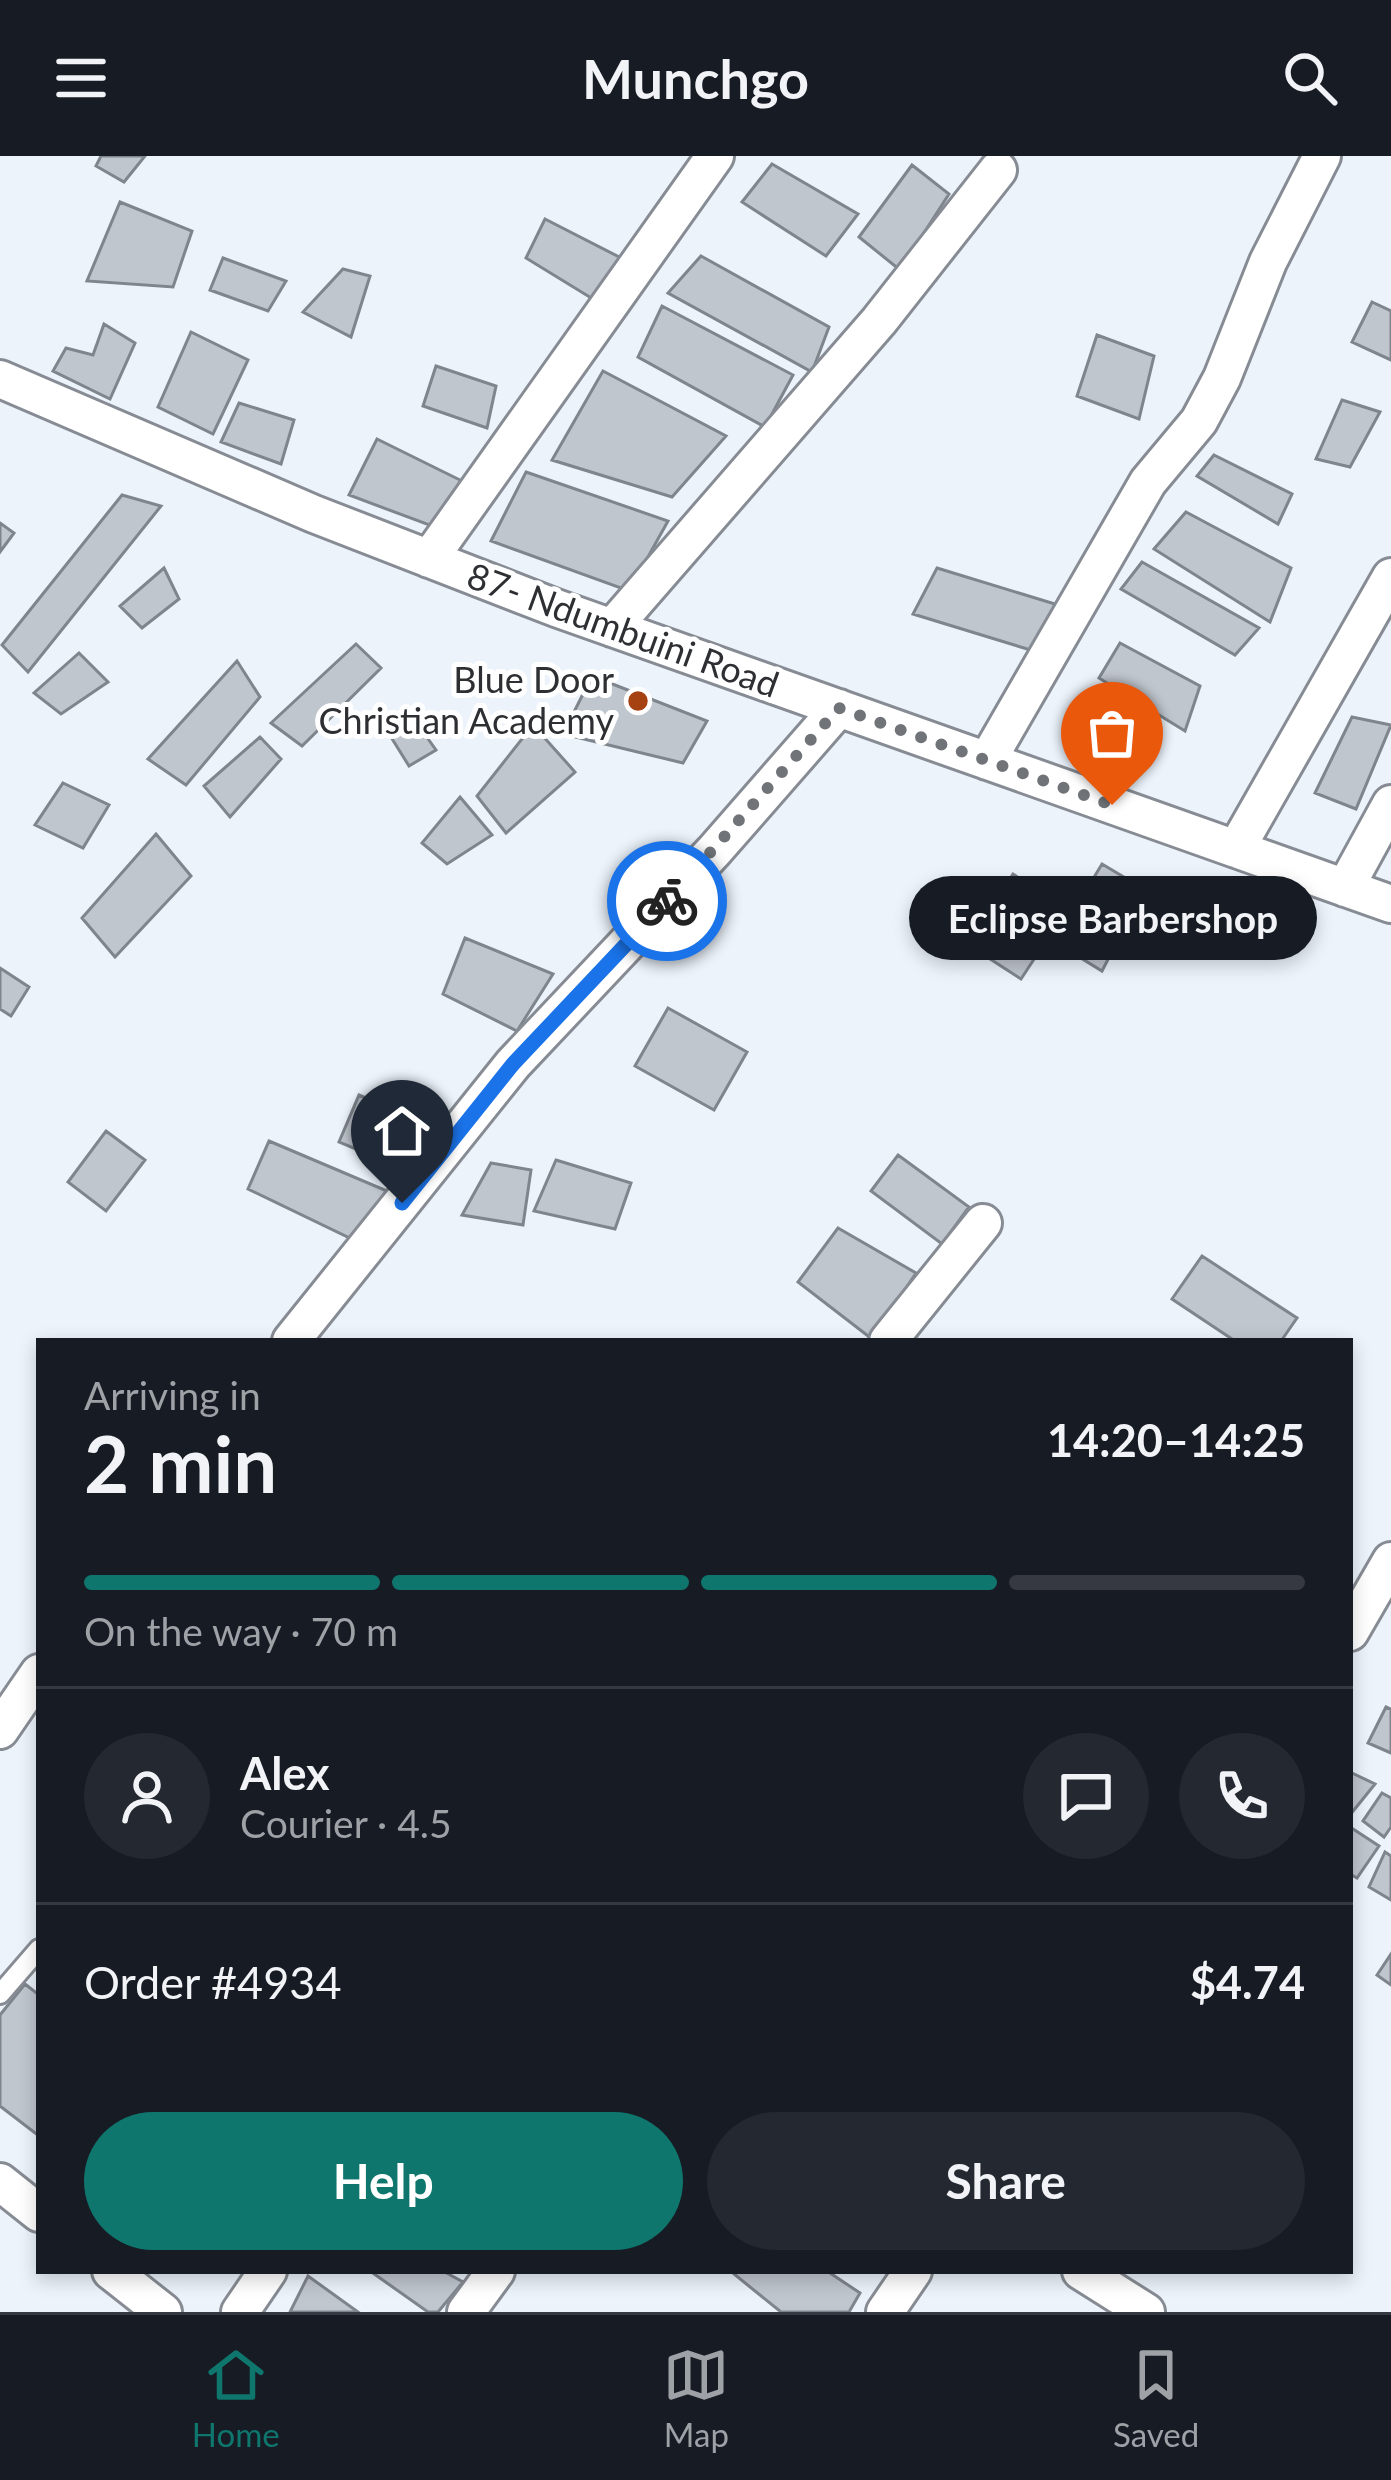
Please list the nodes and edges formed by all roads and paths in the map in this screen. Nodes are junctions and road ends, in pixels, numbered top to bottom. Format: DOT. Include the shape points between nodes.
graph roads {
  1 [pos="715,156"];
  2 [pos="1322,156"];
  3 [pos="998,170"];
  4 [pos="0,380"];
  5 [pos="429,559"];
  6 [pos="1391,577"];
  7 [pos="612,628"];
  8 [pos="839,708"];
  9 [pos="987,760"];
  10 [pos="1391,804"];
  11 [pos="1237,849"];
  12 [pos="1345,888"];
  13 [pos="1391,904"];
  14 [pos="983,1223"];
  15 [pos="293,1338"];
  16 [pos="890,1338"];
  17 [pos="1391,1561"];
  18 [pos="1353,1627"];
  19 [pos="36,1677"];
  20 [pos="0,1730"];
  21 [pos="36,1952"];
  22 [pos="0,1994"];
  23 [pos="0,2182"];
  24 [pos="36,2211"];
  25 [pos="266,2274"];
  26 [pos="494,2274"];
  27 [pos="911,2274"];
  28 [pos="1086,2274"];
  29 [pos="240,2312"];
  30 [pos="466,2312"];
  31 [pos="885,2312"];
  32 [pos="1146,2312"];
  1 -- 5 [label="street"];
  2 -- 9 [label="street" via="1207,406 1148,482"];
  3 -- 7 [label="street" via="879,321"];
  4 -- 5 [label="street, 87- Ndumbuini Road"];
  5 -- 7 [label="street, 87- Ndumbuini Road"];
  6 -- 11 [label="street"];
  7 -- 8 [label="street, 87- Ndumbuini Road"];
  8 -- 9 [label="street, 87- Ndumbuini Road"];
  8 -- 15 [label="street" via="513,1064"];
  9 -- 11 [label="street, 87- Ndumbuini Road"];
  10 -- 12 [label="street"];
  11 -- 12 [label="street, 87- Ndumbuini Road"];
  12 -- 13 [label="street, 87- Ndumbuini Road"];
  14 -- 16 [label="street"];
  17 -- 18 [label="street"];
  19 -- 20 [label="street"];
  21 -- 22 [label="lane"];
  23 -- 24 [label="street"];
  25 -- 29 [label="street"];
  26 -- 30 [label="street"];
  27 -- 31 [label="street"];
  28 -- 32 [label="street"];
}
